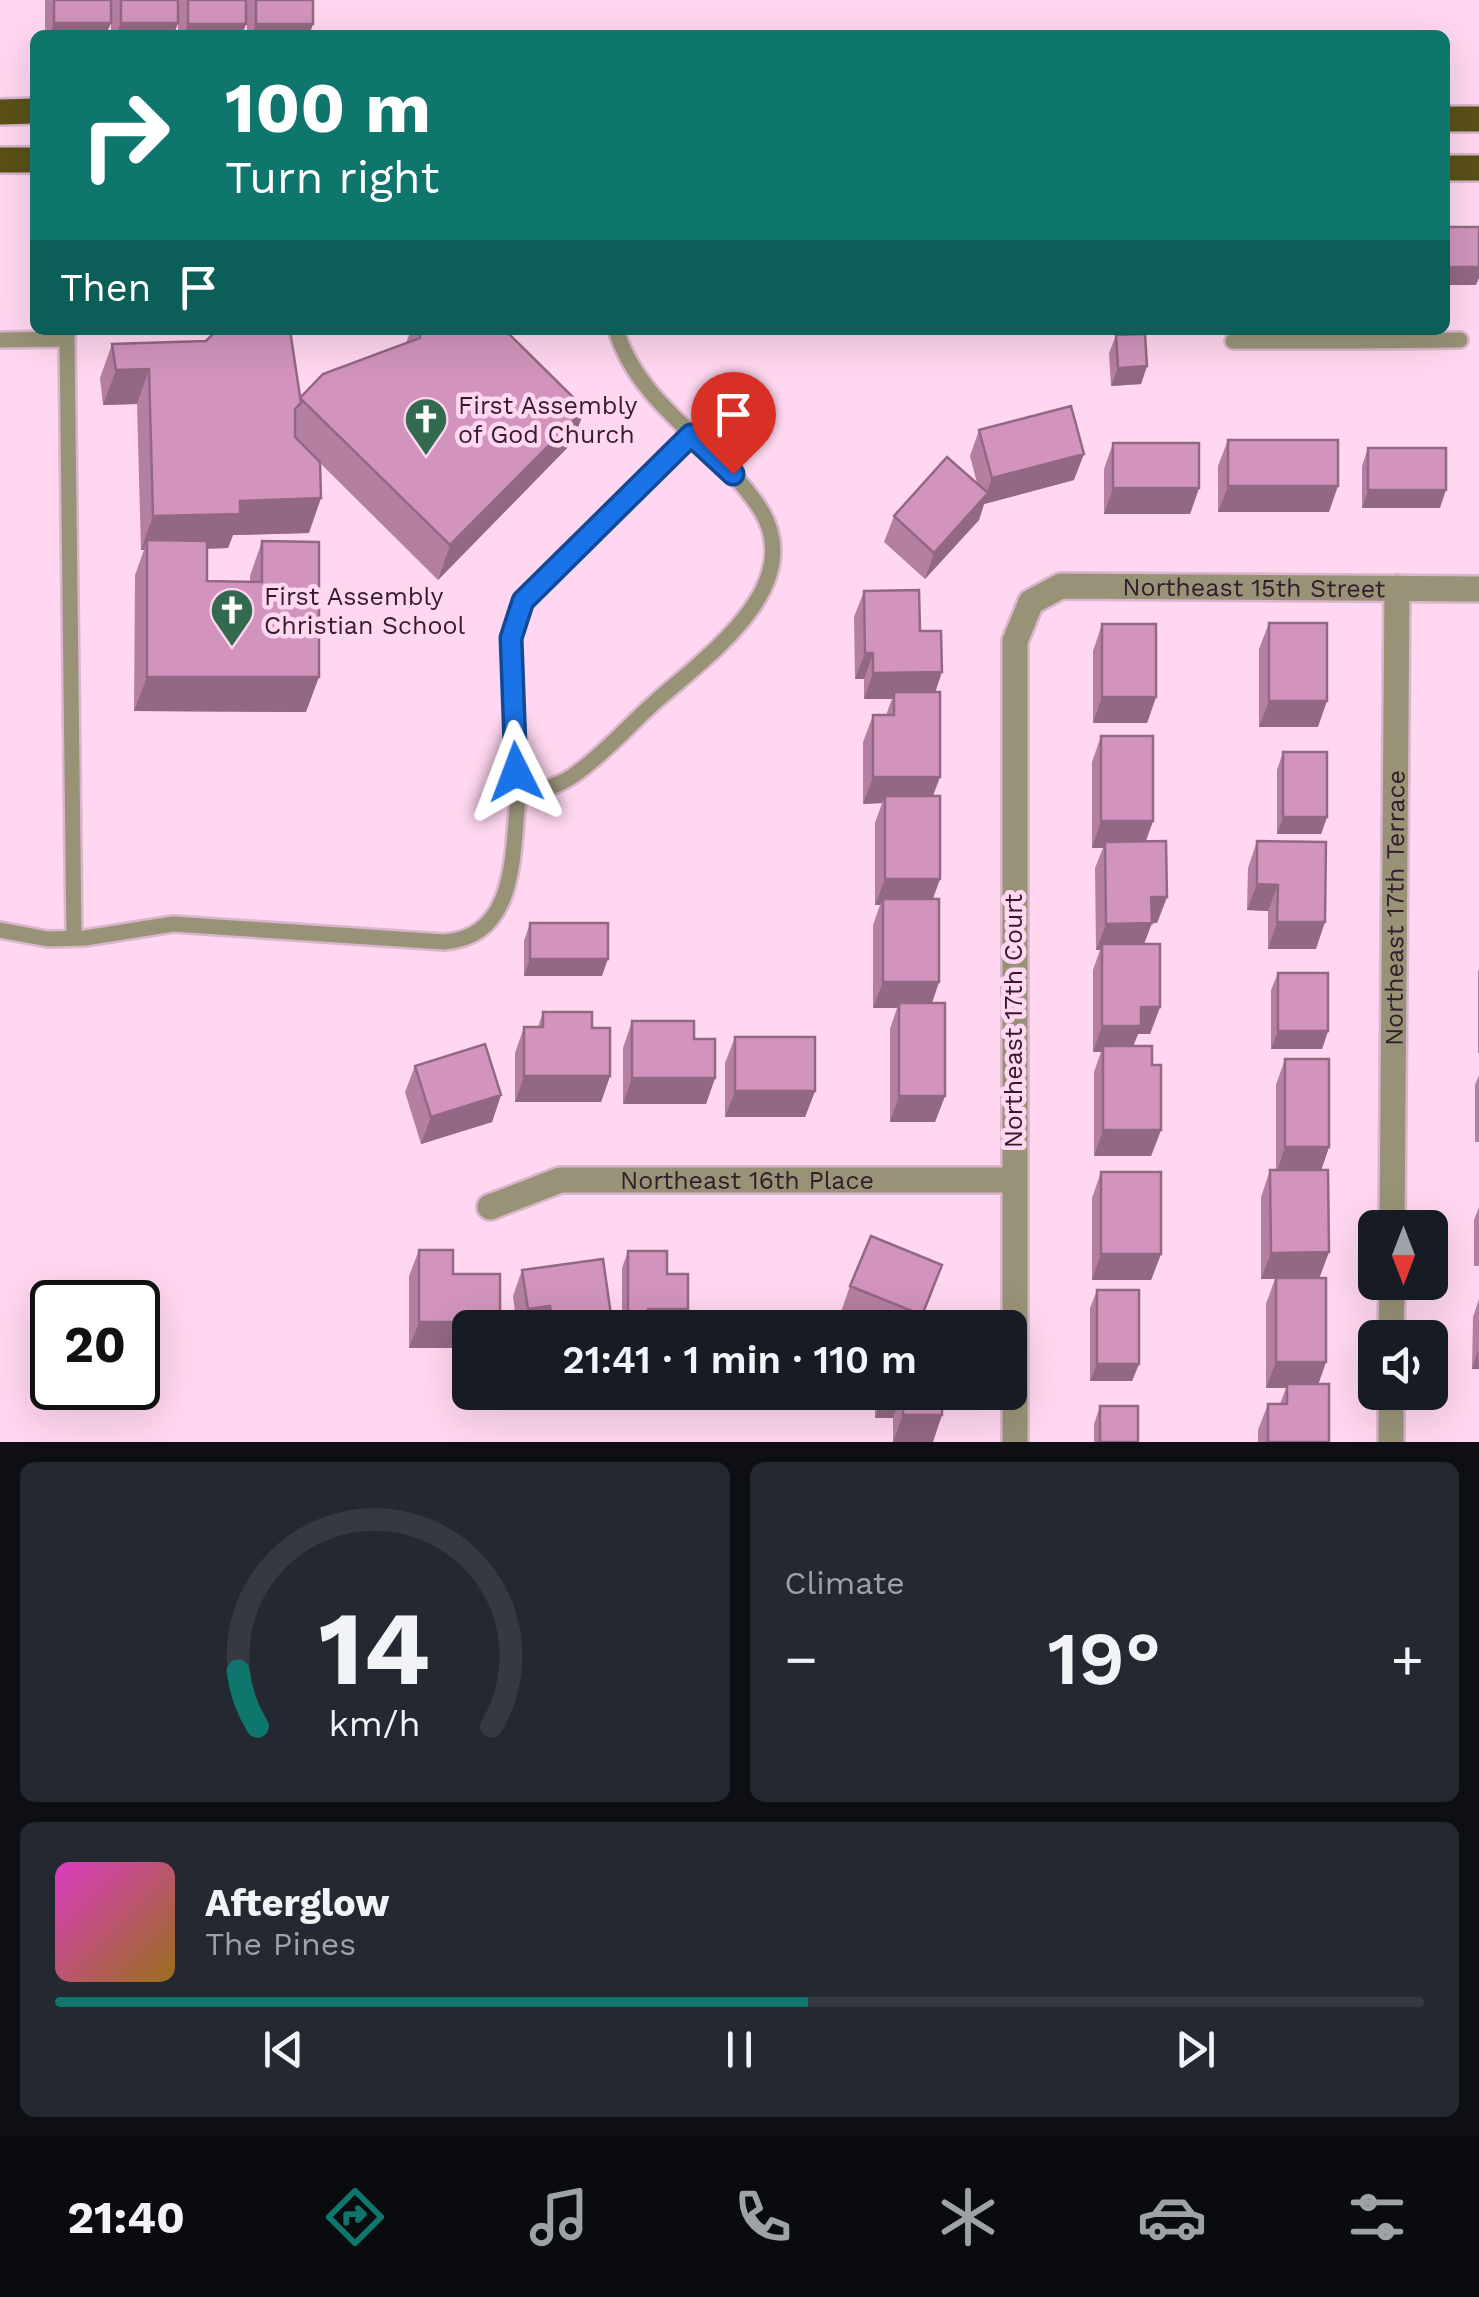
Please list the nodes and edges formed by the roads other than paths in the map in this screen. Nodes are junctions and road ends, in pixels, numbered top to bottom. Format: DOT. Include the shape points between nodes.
graph roads {
  1 [pos="30,111"];
  2 [pos="0,112"];
  3 [pos="1450,119"];
  4 [pos="1479,119"];
  5 [pos="0,160"];
  6 [pos="30,160"];
  7 [pos="1450,168"];
  8 [pos="1479,168"];
  9 [pos="57,335"];
  10 [pos="68,335"];
  11 [pos="618,335"];
  12 [pos="1360,336"];
  13 [pos="0,340"];
  14 [pos="1460,340"];
  15 [pos="1234,341"];
  16 [pos="691,435"];
  17 [pos="1397,588"];
  18 [pos="1479,590"];
  19 [pos="1031,602"];
  20 [pos="518,799"];
  21 [pos="0,930"];
  22 [pos="74,938"];
  23 [pos="1012,1180"];
  24 [pos="490,1207"];
  25 [pos="1392,1210"];
  26 [pos="1391,1410"];
  27 [pos="1015,1442"];
  28 [pos="1390,1442"];
  1 -- 2 [label="main road"];
  3 -- 4 [label="main road"];
  5 -- 6 [label="main road"];
  7 -- 8 [label="main road"];
  9 -- 13 [label="lane"];
  10 -- 22 [label="lane"];
  11 -- 16 [label="lane" via="629,364"];
  12 -- 14 [label="lane"];
  12 -- 15 [label="lane"];
  16 -- 20 [label="lane" via="515,616"];
  16 -- 20 [label="lane" via="733,474 766,522 771,563 758,597 746,619 572,777"];
  17 -- 18 [label="street, Northeast 15th Street"];
  17 -- 19 [label="street, Northeast 15th Street" via="1061,586"];
  17 -- 25 [label="street, Northeast 17th Terrace"];
  19 -- 23 [label="street, Northeast 17th Court" via="1015,641"];
  20 -- 22 [label="lane" via="498,915 459,941 173,924"];
  21 -- 22 [label="lane"];
  23 -- 24 [label="street, Northeast 16th Place" via="560,1180"];
  23 -- 27 [label="street, Northeast 17th Court"];
  26 -- 28 [label="street"];
}
